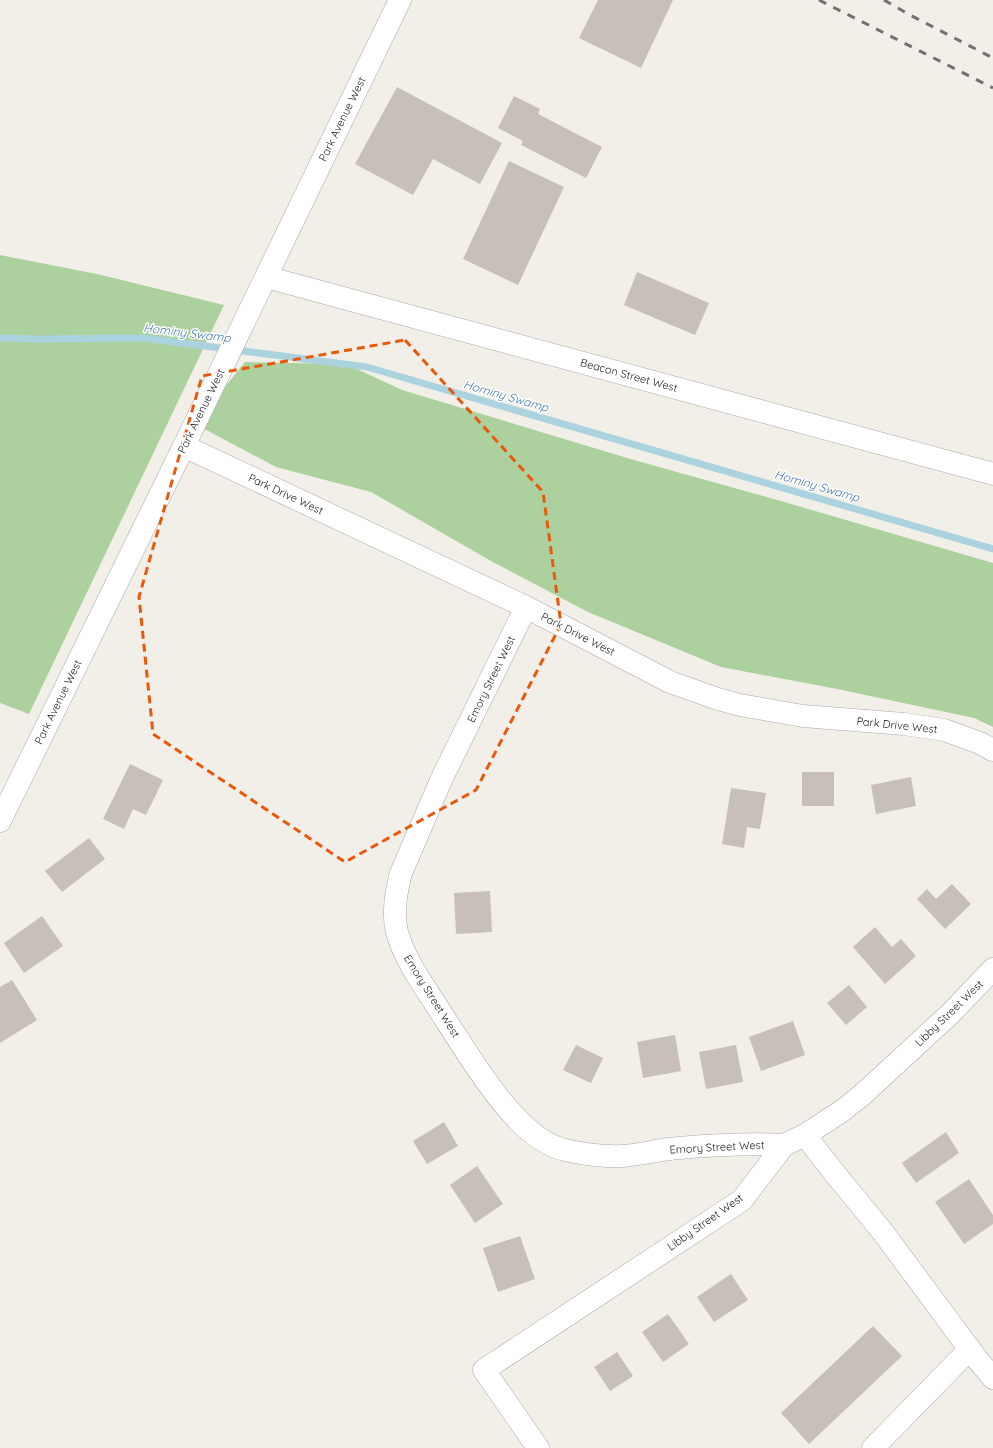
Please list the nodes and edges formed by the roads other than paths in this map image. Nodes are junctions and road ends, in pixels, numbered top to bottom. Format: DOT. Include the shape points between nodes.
graph roads {
  1 [pos="400,0"];
  2 [pos="266,277"];
  3 [pos="184,446"];
  4 [pos="993,474"];
  5 [pos="526,607"];
  6 [pos="993,750"];
  7 [pos="0,821"];
  8 [pos="993,970"];
  9 [pos="805,1135"];
  10 [pos="784,1145"];
  11 [pos="970,1349"];
  12 [pos="993,1378"];
  13 [pos="538,1448"];
  14 [pos="873,1448"];
  1 -- 2 [label="street, Park Avenue West"];
  2 -- 3 [label="street, Park Avenue West"];
  2 -- 4 [label="street, Beacon Street West"];
  3 -- 5 [label="street, Park Drive West"];
  3 -- 7 [label="street, Park Avenue West"];
  5 -- 6 [label="street, Park Drive West" via="670,682 718,699 803,716 904,724 944,730"];
  5 -- 10 [label="street, Emory Street West" via="442,778 401,872 394,910 397,931 406,955 488,1084 529,1130 552,1146 597,1155 622,1156 677,1148 752,1143"];
  8 -- 9 [label="street, Libby Street West" via="950,1014 862,1095"];
  9 -- 10 [label="street, Libby Street West"];
  9 -- 11 [label="street" via="882,1231"];
  10 -- 13 [label="street, Libby Street West" via="742,1200 484,1370"];
  11 -- 12 [label="street"];
  11 -- 14 [label="street"];
}
